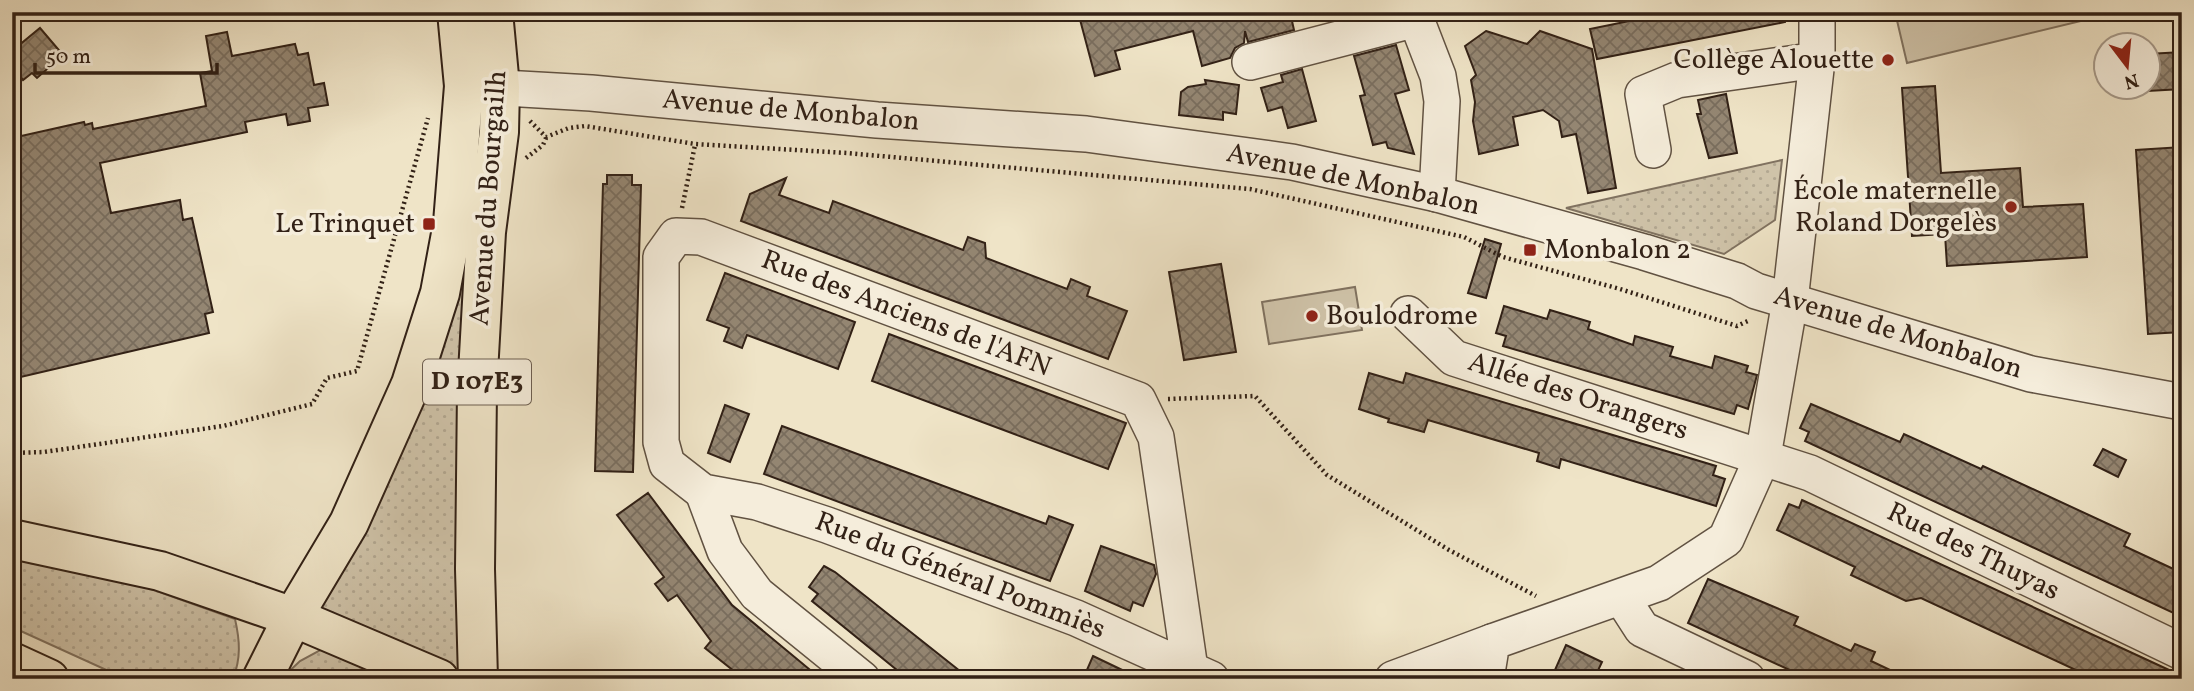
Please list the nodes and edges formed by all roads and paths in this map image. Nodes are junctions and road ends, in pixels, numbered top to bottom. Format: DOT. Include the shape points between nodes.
graph roads {
  1 [pos="457,12"];
  2 [pos="493,12"];
  3 [pos="1817,12"];
  4 [pos="1817,60"];
  5 [pos="1250,62"];
  6 [pos="488,94"];
  7 [pos="432,109"];
  8 [pos="695,144"];
  9 [pos="1653,150"];
  10 [pos="1437,194"];
  11 [pos="676,236"];
  12 [pos="1790,301"];
  13 [pos="1408,314"];
  14 [pos="1138,400"];
  15 [pos="2182,402"];
  16 [pos="12,453"];
  17 [pos="1763,456"];
  18 [pos="703,492"];
  19 [pos="12,539"];
  20 [pos="1622,598"];
  21 [pos="1571,614"];
  22 [pos="292,617"];
  23 [pos="1492,642"];
  24 [pos="2182,652"];
  25 [pos="12,662"];
  26 [pos="1201,674"];
  27 [pos="49,679"];
  28 [pos="262,679"];
  29 [pos="439,679"];
  30 [pos="478,679"];
  31 [pos="862,679"];
  32 [pos="1393,679"];
  33 [pos="1486,679"];
  34 [pos="1748,679"];
  1 -- 6 [label="main road, Avenue du Bourgailh / D 107E3"];
  2 -- 6 [label="main road, Avenue du Bourgailh / D 107E3"];
  3 -- 4 [label="street"];
  4 -- 9 [label="street" via="1677,80 1643,94"];
  4 -- 12 [label="street"];
  5 -- 10 [label="street" via="1416,19 1438,76 1442,101"];
  6 -- 8 [label="path" via="520,108 546,137 585,126"];
  6 -- 10 [label="street, Avenue de Monbalon" via="1086,134 1292,162"];
  6 -- 22 [label="main road, Avenue du Bourgailh / D 107E3" via="453,223 440,293 415,371 349,523"];
  6 -- 30 [label="main road, Avenue du Bourgailh / D 107E3" via="477,390"];
  7 -- 16 [label="path" via="357,371 327,378 312,404 238,422"];
  8 -- 11 [label="path"];
  8 -- 12 [label="path" via="1250,189 1464,237 1503,257 1737,326"];
  10 -- 12 [label="street, Avenue de Monbalon" via="1644,252"];
  11 -- 14 [label="street, Rue des Anciens de l'AFN" via="701,237"];
  11 -- 18 [label="street" via="661,257 661,442 667,464"];
  12 -- 15 [label="street, Avenue de Monbalon" via="2031,374"];
  12 -- 17 [label="street"];
  13 -- 17 [label="street, Allée des Orangers" via="1454,358"];
  14 -- 21 [label="path" via="1255,396 1327,474 1449,550"];
  14 -- 26 [label="street" via="1156,437"];
  17 -- 20 [label="street" via="1726,539 1659,583"];
  17 -- 24 [label="street, Rue des Thuyas" via="1810,473"];
  18 -- 26 [label="street, Rue du Général Pommiès" via="757,502 827,525 1076,618"];
  18 -- 31 [label="street" via="725,551 757,594"];
  19 -- 22 [label="main road" via="160,571"];
  20 -- 21 [label="street"];
  20 -- 34 [label="street" via="1642,629"];
  21 -- 23 [label="street"];
  22 -- 28 [label="main road, Avenue du Bourgailh / D 107E3"];
  22 -- 29 [label="main road"];
  23 -- 32 [label="street"];
  23 -- 33 [label="street"];
  25 -- 27 [label="main road"];
}
